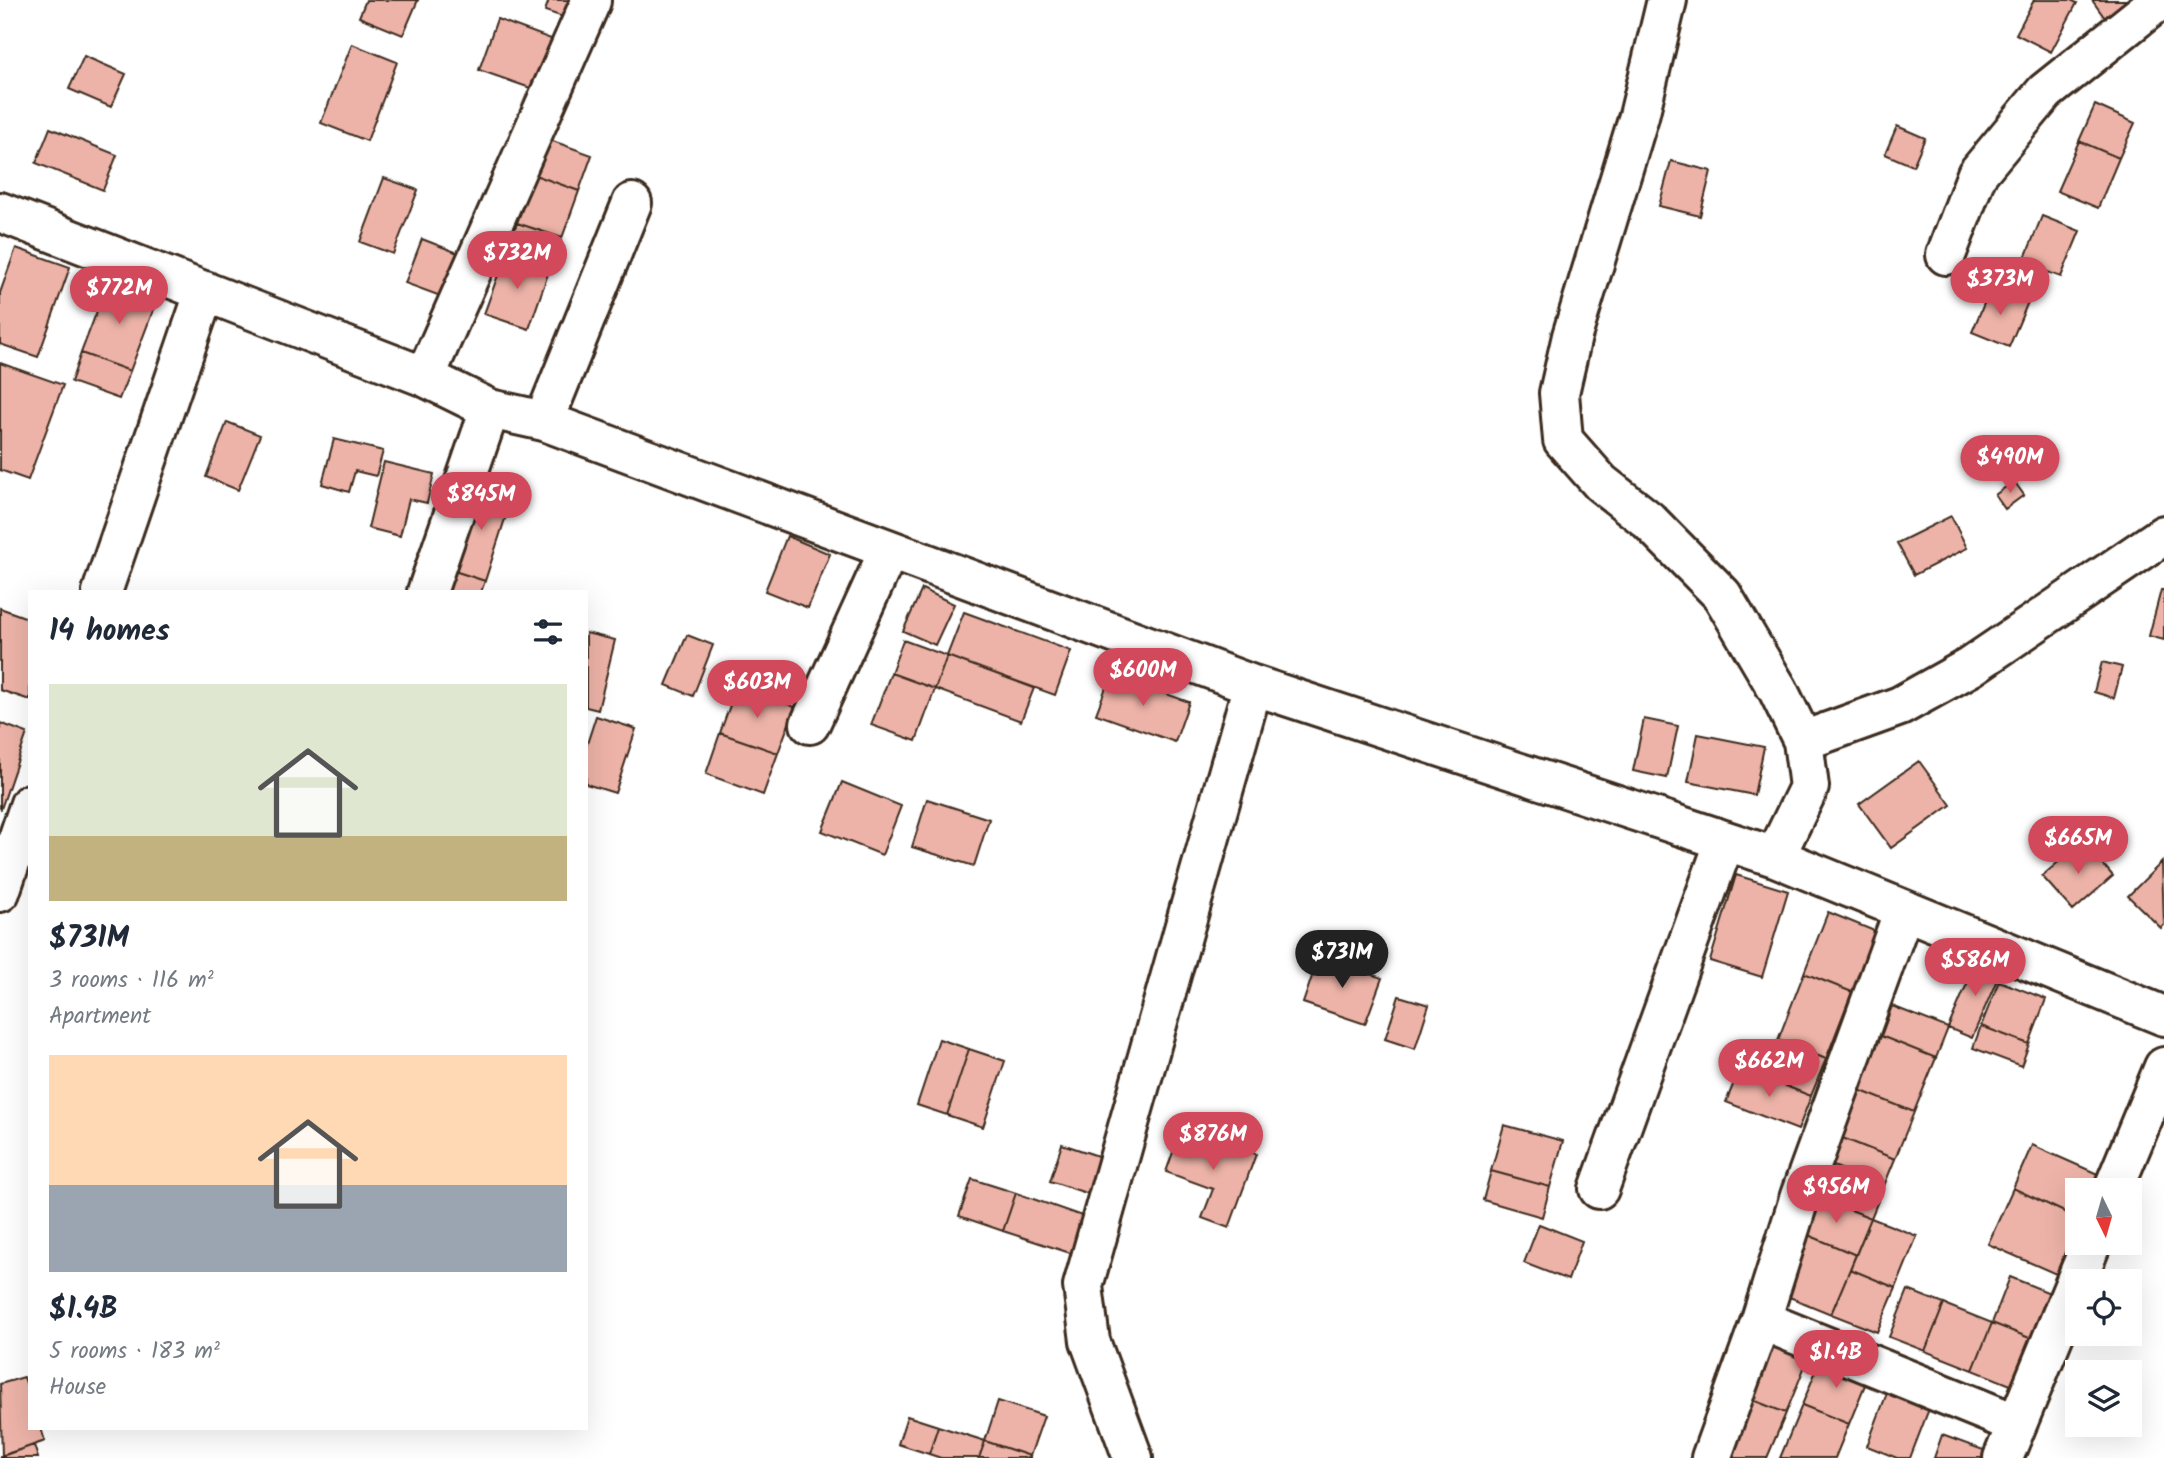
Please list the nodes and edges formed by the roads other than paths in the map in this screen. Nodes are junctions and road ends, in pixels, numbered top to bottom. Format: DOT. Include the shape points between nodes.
graph roads {
  1 [pos="1667,0"];
  2 [pos="2160,0"];
  3 [pos="591,1"];
  4 [pos="632,202"];
  5 [pos="0,212"];
  6 [pos="1946,255"];
  7 [pos="205,291"];
  8 [pos="425,377"];
  9 [pos="491,409"];
  10 [pos="544,421"];
  11 [pos="2164,535"];
  12 [pos="889,550"];
  13 [pos="103,590"];
  14 [pos="428,590"];
  15 [pos="1253,685"];
  16 [pos="810,724"];
  17 [pos="1803,741"];
  18 [pos="28,810"];
  19 [pos="1725,841"];
  20 [pos="1775,857"];
  21 [pos="0,892"];
  22 [pos="1904,910"];
  23 [pos="2164,1016"];
  24 [pos="2164,1067"];
  25 [pos="2118,1178"];
  26 [pos="1599,1189"];
  27 [pos="2087,1255"];
  28 [pos="1761,1320"];
  29 [pos="2010,1441"];
  30 [pos="1133,1458"];
  31 [pos="1711,1458"];
  1 -- 17 [label="street" via="1639,116 1572,335 1559,393 1563,440 1601,483 1648,520 1722,595"];
  2 -- 6 [label="street" via="2045,92 1976,174"];
  3 -- 8 [label="street"];
  4 -- 10 [label="street"];
  5 -- 7 [label="street"];
  7 -- 8 [label="street"];
  7 -- 13 [label="street"];
  8 -- 9 [label="street"];
  9 -- 10 [label="street"];
  9 -- 14 [label="street"];
  10 -- 12 [label="street"];
  11 -- 17 [label="street" via="1970,667 1900,706"];
  12 -- 15 [label="street"];
  12 -- 16 [label="street"];
  15 -- 19 [label="street"];
  15 -- 30 [label="street" via="1083,1286 1090,1341"];
  17 -- 20 [label="street" via="1809,787"];
  18 -- 21 [label="street"];
  19 -- 20 [label="street"];
  19 -- 26 [label="street"];
  20 -- 22 [label="street"];
  22 -- 23 [label="street"];
  22 -- 28 [label="street" via="1800,1196"];
  24 -- 25 [label="street"];
  27 -- 29 [label="street"];
  28 -- 29 [label="street"];
  28 -- 31 [label="street"];
}
